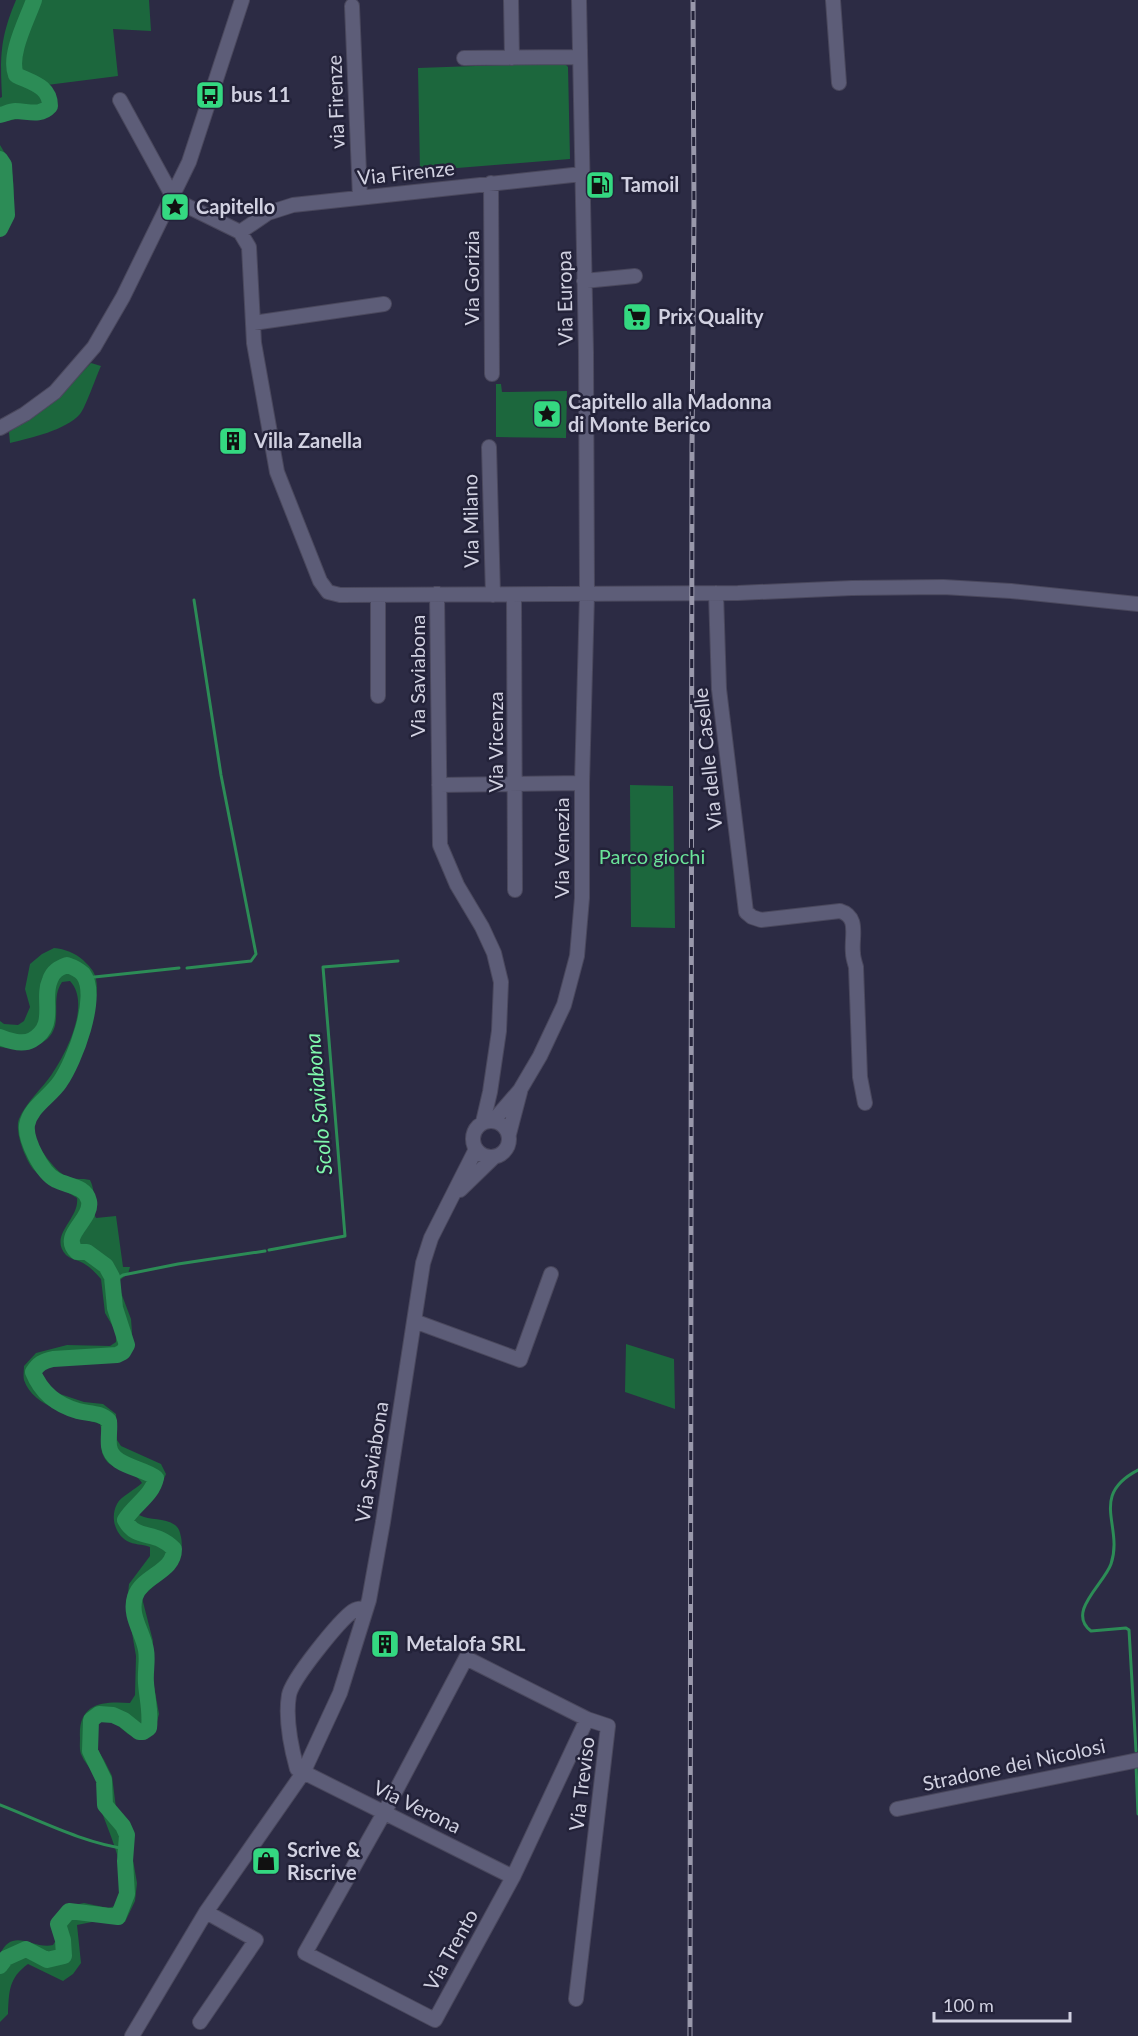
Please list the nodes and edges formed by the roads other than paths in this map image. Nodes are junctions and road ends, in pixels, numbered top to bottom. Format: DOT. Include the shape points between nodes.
graph roads {
  1 [pos="242,0"];
  2 [pos="511,0"];
  3 [pos="579,0"];
  4 [pos="833,0"];
  5 [pos="352,6"];
  6 [pos="579,57"];
  7 [pos="464,58"];
  8 [pos="512,58"];
  9 [pos="839,82"];
  10 [pos="120,100"];
  11 [pos="582,174"];
  12 [pos="491,183"];
  13 [pos="173,197"];
  14 [pos="360,197"];
  15 [pos="240,232"];
  16 [pos="635,276"];
  17 [pos="584,281"];
  18 [pos="384,304"];
  19 [pos="253,323"];
  20 [pos="492,374"];
  21 [pos="0,428"];
  22 [pos="489,447"];
  23 [pos="716,593"];
  24 [pos="437,594"];
  25 [pos="492,594"];
  26 [pos="378,595"];
  27 [pos="514,595"];
  28 [pos="587,595"];
  29 [pos="1138,604"];
  30 [pos="378,696"];
  31 [pos="582,783"];
  32 [pos="439,785"];
  33 [pos="516,785"];
  34 [pos="515,890"];
  35 [pos="520,1090"];
  36 [pos="865,1103"];
  37 [pos="488,1121"];
  38 [pos="509,1134"];
  39 [pos="476,1149"];
  40 [pos="494,1157"];
  41 [pos="452,1198"];
  42 [pos="551,1274"];
  43 [pos="414,1321"];
  44 [pos="366,1609"];
  45 [pos="587,1719"];
  46 [pos="1138,1760"];
  47 [pos="303,1773"];
  48 [pos="897,1809"];
  49 [pos="384,1812"];
  50 [pos="513,1877"];
  51 [pos="206,1912"];
  52 [pos="576,2000"];
  53 [pos="200,2022"];
  54 [pos="132,2036"];
  1 -- 13 [label="street" via="189,162"];
  2 -- 8 [label="street"];
  3 -- 6 [label="street, Via Europa"];
  4 -- 9 [label="street"];
  5 -- 14 [label="street, via Firenze"];
  6 -- 8 [label="street"];
  6 -- 11 [label="street, Via Europa"];
  7 -- 8 [label="street"];
  10 -- 13 [label="street"];
  11 -- 12 [label="street, Via Firenze"];
  11 -- 17 [label="street, Via Europa"];
  12 -- 14 [label="street, Via Firenze"];
  12 -- 20 [label="street, Via Gorizia"];
  13 -- 15 [label="street"];
  13 -- 21 [label="street" via="94,347 55,392"];
  14 -- 15 [label="street, Via Firenze" via="292,205 268,213"];
  15 -- 19 [label="street, Via Saviabona" via="249,247"];
  16 -- 17 [label="street"];
  17 -- 28 [label="street, Via Europa"];
  18 -- 19 [label="street"];
  19 -- 26 [label="street, Via Saviabona" via="277,472 320,581 328,592 340,595"];
  22 -- 25 [label="street, Via Milano"];
  23 -- 28 [label="street"];
  23 -- 29 [label="street" via="943,587"];
  23 -- 36 [label="street, Via delle Caselle" via="719,689 746,912 761,920 840,911 851,918 860,1077"];
  24 -- 25 [label="street"];
  24 -- 26 [label="street, Via Saviabona"];
  24 -- 32 [label="street, Via Saviabona"];
  25 -- 27 [label="street"];
  26 -- 30 [label="street"];
  27 -- 28 [label="street"];
  27 -- 33 [label="street, Via Vicenza"];
  28 -- 31 [label="street, Via Venezia"];
  31 -- 33 [label="street"];
  31 -- 35 [label="street, Via Venezia" via="578,956 564,1005"];
  32 -- 33 [label="street"];
  32 -- 37 [label="street, Via Saviabona" via="440,845 453,878 494,953 501,982"];
  33 -- 34 [label="street, Via Vicenza"];
  35 -- 37 [label="street, Via Venezia"];
  35 -- 38 [label="street, Via Venezia"];
  37 -- 38 [label="street" via="504,1125"];
  37 -- 39 [label="street, Via Saviabona" via="478,1126 473,1136"];
  38 -- 40 [label="street" via="505,1152"];
  39 -- 40 [label="street" via="482,1155"];
  39 -- 41 [label="street, Via Saviabona"];
  40 -- 41 [label="street"];
  41 -- 43 [label="street, Via Saviabona" via="423,1263"];
  42 -- 43 [label="street" via="520,1360"];
  43 -- 44 [label="street, Via Saviabona"];
  44 -- 47 [label="street, Via Saviabona" via="340,1693"];
  44 -- 47 [label="street" via="350,1613 311,1659 289,1695 292,1751 297,1769"];
  45 -- 49 [label="street, Via Treviso" via="466,1658"];
  45 -- 50 [label="street, Via Trento"];
  45 -- 52 [label="street, Via Treviso" via="608,1726"];
  46 -- 48 [label="street, Stradone dei Nicolosi"];
  47 -- 49 [label="street, Via Verona"];
  47 -- 51 [label="street, Via Saviabona"];
  49 -- 50 [label="street, Via Verona"];
  49 -- 50 [label="street, Via Trento" via="305,1953 435,2020"];
  51 -- 53 [label="street" via="256,1940"];
  51 -- 54 [label="street, Via Saviabona"];
}
